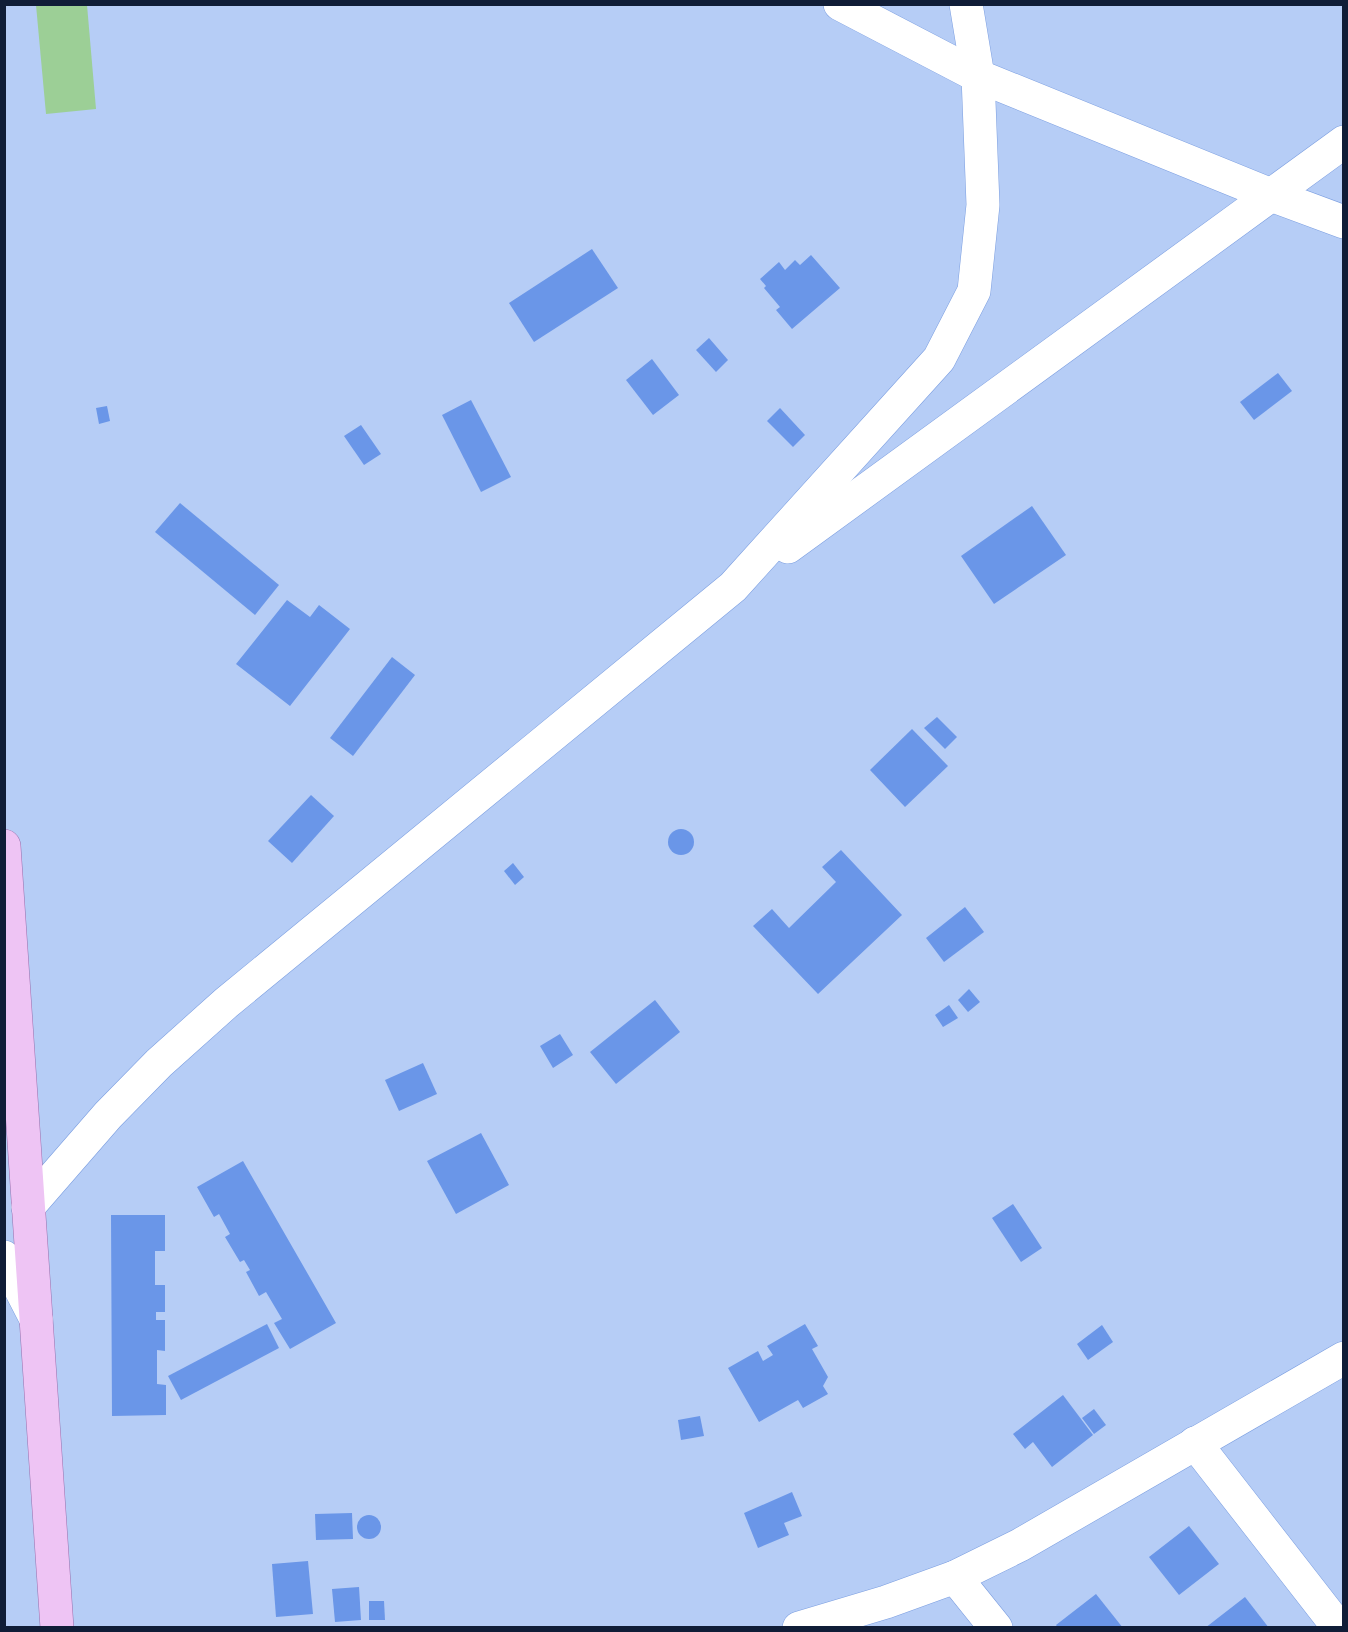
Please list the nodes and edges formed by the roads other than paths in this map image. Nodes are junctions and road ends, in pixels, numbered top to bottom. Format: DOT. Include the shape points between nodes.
graph roads {
  1 [pos="966,4"];
  2 [pos="843,5"];
  3 [pos="978,76"];
  4 [pos="1344,142"];
  5 [pos="1271,195"];
  6 [pos="1344,222"];
  7 [pos="733,587"];
  8 [pos="4,846"];
  9 [pos="28,1207"];
  10 [pos="4,1257"];
  11 [pos="36,1319"];
  12 [pos="1344,1358"];
  13 [pos="1195,1443"];
  14 [pos="955,1577"];
  15 [pos="57,1628"];
  16 [pos="799,1628"];
  17 [pos="996,1628"];
  18 [pos="1339,1628"];
  1 -- 3 [label="street"];
  2 -- 3 [label="street"];
  3 -- 5 [label="street"];
  3 -- 7 [label="street" via="983,205 974,291 939,359"];
  4 -- 5 [label="street"];
  5 -- 6 [label="street"];
  5 -- 7 [label="street"];
  7 -- 9 [label="street" via="226,1003 108,1114"];
  8 -- 9 [label="main road"];
  9 -- 11 [label="main road"];
  10 -- 11 [label="street"];
  11 -- 15 [label="main road"];
  12 -- 13 [label="street"];
  13 -- 14 [label="street" via="1020,1545"];
  13 -- 18 [label="street"];
  14 -- 16 [label="street"];
  14 -- 17 [label="street"];
}
